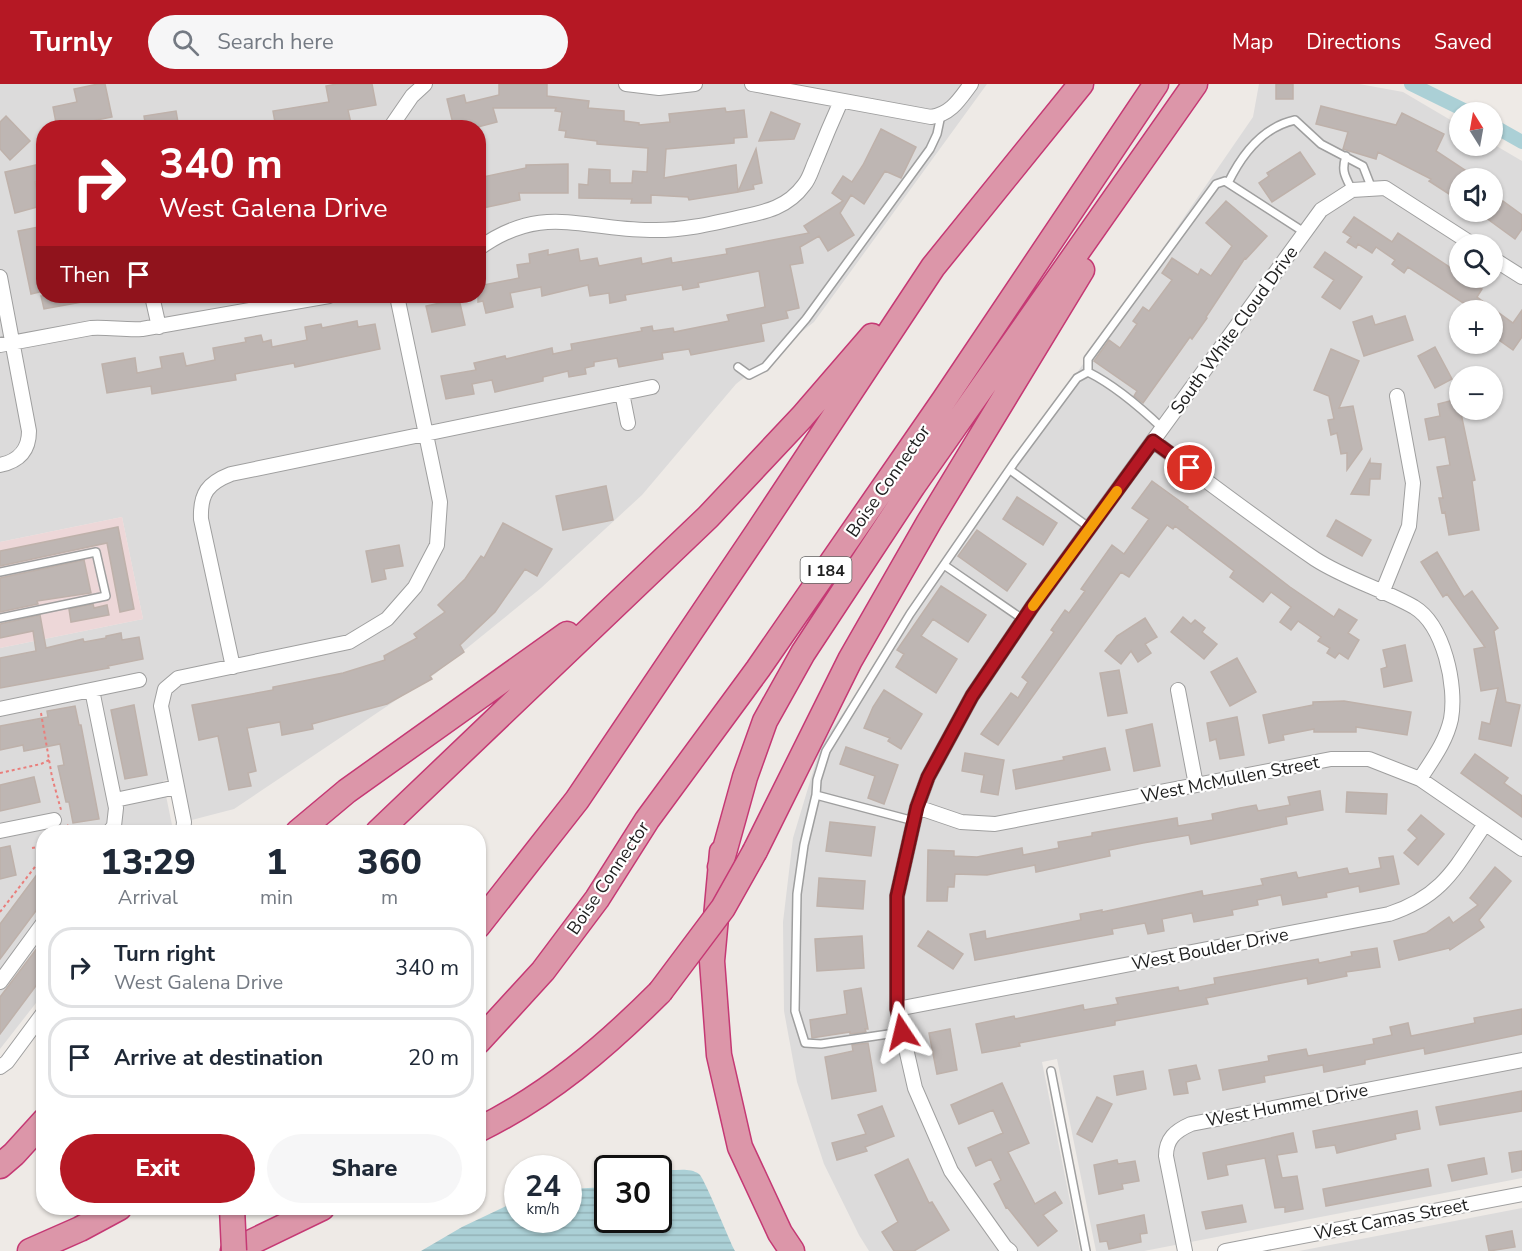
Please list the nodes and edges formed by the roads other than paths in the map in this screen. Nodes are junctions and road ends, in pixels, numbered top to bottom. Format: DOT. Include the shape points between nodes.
graph roads {
  1 [pos="424,84"];
  2 [pos="626,84"];
  3 [pos="695,84"];
  4 [pos="752,84"];
  5 [pos="971,84"];
  6 [pos="1156,84"];
  7 [pos="1197,84"];
  8 [pos="1079,86"];
  9 [pos="841,101"];
  10 [pos="941,115"];
  11 [pos="396,120"];
  12 [pos="1346,156"];
  13 [pos="1228,183"];
  14 [pos="1372,189"];
  15 [pos="1352,190"];
  16 [pos="1304,232"];
  17 [pos="1456,234"];
  18 [pos="486,243"];
  19 [pos="1503,265"];
  20 [pos="933,267"];
  21 [pos="0,277"];
  22 [pos="1522,277"];
  23 [pos="154,303"];
  24 [pos="290,303"];
  25 [pos="398,303"];
  26 [pos="159,327"];
  27 [pos="6,344"];
  28 [pos="738,367"];
  29 [pos="1088,372"];
  30 [pos="652,387"];
  31 [pos="622,393"];
  32 [pos="1397,396"];
  33 [pos="628,423"];
  34 [pos="1162,428"];
  35 [pos="426,434"];
  36 [pos="1153,441"];
  37 [pos="0,465"];
  38 [pos="1010,470"];
  39 [pos="863,516"];
  40 [pos="1090,528"];
  41 [pos="944,565"];
  42 [pos="0,572"];
  43 [pos="639,582"];
  44 [pos="1382,593"];
  45 [pos="0,618"];
  46 [pos="1024,620"];
  47 [pos="233,668"];
  48 [pos="139,680"];
  49 [pos="92,690"];
  50 [pos="1178,690"];
  51 [pos="0,709"];
  52 [pos="1420,779"];
  53 [pos="1196,785"];
  54 [pos="177,787"];
  55 [pos="816,795"];
  56 [pos="115,800"];
  57 [pos="915,814"];
  58 [pos="56,818"];
  59 [pos="1485,824"];
  60 [pos="114,825"];
  61 [pos="184,825"];
  62 [pos="306,825"];
  63 [pos="385,825"];
  64 [pos="0,831"];
  65 [pos="1522,849"];
  66 [pos="720,867"];
  67 [pos="486,916"];
  68 [pos="36,933"];
  69 [pos="0,981"];
  70 [pos="897,1009"];
  71 [pos="36,1023"];
  72 [pos="902,1032"];
  73 [pos="486,1033"];
  74 [pos="1522,1060"];
  75 [pos="0,1067"];
  76 [pos="1051,1071"];
  77 [pos="486,1125"];
  78 [pos="36,1130"];
  79 [pos="0,1166"];
  80 [pos="1522,1194"];
  81 [pos="106,1215"];
  82 [pos="232,1215"];
  83 [pos="280,1215"];
  84 [pos="308,1215"];
  85 [pos="30,1251"];
  86 [pos="226,1251"];
  87 [pos="234,1251"];
  88 [pos="792,1251"];
  89 [pos="1010,1251"];
  90 [pos="1086,1251"];
  91 [pos="1185,1251"];
  92 [pos="1225,1251"];
  1 -- 11 [label="street"];
  2 -- 3 [label="street" via="659,88"];
  4 -- 9 [label="street"];
  5 -- 10 [label="street" via="955,106"];
  6 -- 39 [label="highway, Boise Connector / I 184"];
  7 -- 66 [label="highway" via="913,486 803,652 765,721"];
  7 -- 77 [label="highway, bridge" via="929,522 850,660 723,908 660,992 617,1035 562,1081"];
  8 -- 20 [label="highway"];
  9 -- 10 [label="street" via="930,117"];
  9 -- 18 [label="street" via="806,183 770,211 663,230 547,221 517,228"];
  10 -- 28 [label="lane" via="930,149 807,319 765,367 749,375"];
  12 -- 13 [label="lane" via="1321,144 1295,120 1271,128 1245,154"];
  12 -- 14 [label="lane" via="1363,166"];
  12 -- 15 [label="lane" via="1342,166"];
  13 -- 16 [label="lane"];
  13 -- 29 [label="lane" via="1216,184 1088,359"];
  14 -- 15 [label="street"];
  14 -- 17 [label="street" via="1385,188"];
  15 -- 16 [label="street, South White Cloud Drive" via="1321,210"];
  16 -- 34 [label="street, South White Cloud Drive"];
  19 -- 22 [label="street"];
  20 -- 43 [label="highway" via="708,517"];
  20 -- 67 [label="highway" via="577,800"];
  21 -- 27 [label="street"];
  23 -- 26 [label="street"];
  24 -- 26 [label="street"];
  25 -- 35 [label="street"];
  26 -- 27 [label="street" via="91,328"];
  27 -- 37 [label="street" via="29,442 25,452"];
  29 -- 34 [label="lane" via="1103,379"];
  29 -- 38 [label="lane" via="1077,378"];
  30 -- 31 [label="street"];
  31 -- 33 [label="street"];
  31 -- 35 [label="street"];
  32 -- 44 [label="street" via="1413,483 1409,526"];
  34 -- 36 [label="street, South White Cloud Drive"];
  35 -- 47 [label="street" via="440,502 437,545 415,587 387,619 349,642"];
  35 -- 47 [label="street" via="231,474 218,479 207,490 201,503 201,519"];
  36 -- 40 [label="street, South White Cloud Drive"];
  36 -- 44 [label="street" via="1317,561"];
  38 -- 40 [label="lane"];
  38 -- 41 [label="lane"];
  39 -- 66 [label="highway" via="784,651 755,709 733,774"];
  39 -- 73 [label="highway, Boise Connector / I 184" via="758,669 647,820 597,899 543,971"];
  40 -- 46 [label="street, South White Cloud Drive"];
  41 -- 46 [label="lane"];
  41 -- 55 [label="lane" via="826,751"];
  42 -- 45 [label="lane" via="96,552 106,596"];
  43 -- 62 [label="highway" via="347,791"];
  43 -- 63 [label="highway"];
  44 -- 52 [label="street" via="1415,608 1433,623 1452,690 1451,718 1442,747"];
  46 -- 57 [label="street, South White Cloud Drive" via="972,696 928,777"];
  47 -- 54 [label="street" via="178,678 165,689 161,706"];
  48 -- 49 [label="street"];
  49 -- 51 [label="street"];
  49 -- 56 [label="street"];
  50 -- 53 [label="street"];
  52 -- 53 [label="street, West McMullen Street" via="1369,759 1331,759"];
  52 -- 59 [label="street, West McMullen Street"];
  53 -- 57 [label="street, West McMullen Street" via="995,824"];
  54 -- 56 [label="street"];
  54 -- 61 [label="street"];
  55 -- 57 [label="lane"];
  55 -- 72 [label="lane" via="797,894 795,1011 805,1044"];
  56 -- 60 [label="street"];
  57 -- 70 [label="street, South White Cloud Drive" via="897,896"];
  58 -- 64 [label="street"];
  59 -- 65 [label="street, West McMullen Street"];
  59 -- 70 [label="street, West Boulder Drive" via="1444,883 1419,902 1389,914"];
  66 -- 88 [label="highway" via="712,961 719,1055 740,1148"];
  68 -- 69 [label="street"];
  70 -- 72 [label="street, South White Cloud Drive"];
  71 -- 75 [label="street"];
  72 -- 89 [label="street, South White Cloud Drive" via="915,1088 951,1171"];
  74 -- 91 [label="street, West Hummel Drive" via="1180,1129 1170,1137 1166,1156"];
  76 -- 90 [label="lane"];
  78 -- 79 [label="highway"];
  80 -- 92 [label="street, West Camas Street"];
  81 -- 85 [label="highway"];
  82 -- 87 [label="highway, bridge"];
  83 -- 86 [label="highway"];
  84 -- 87 [label="highway"];
}
